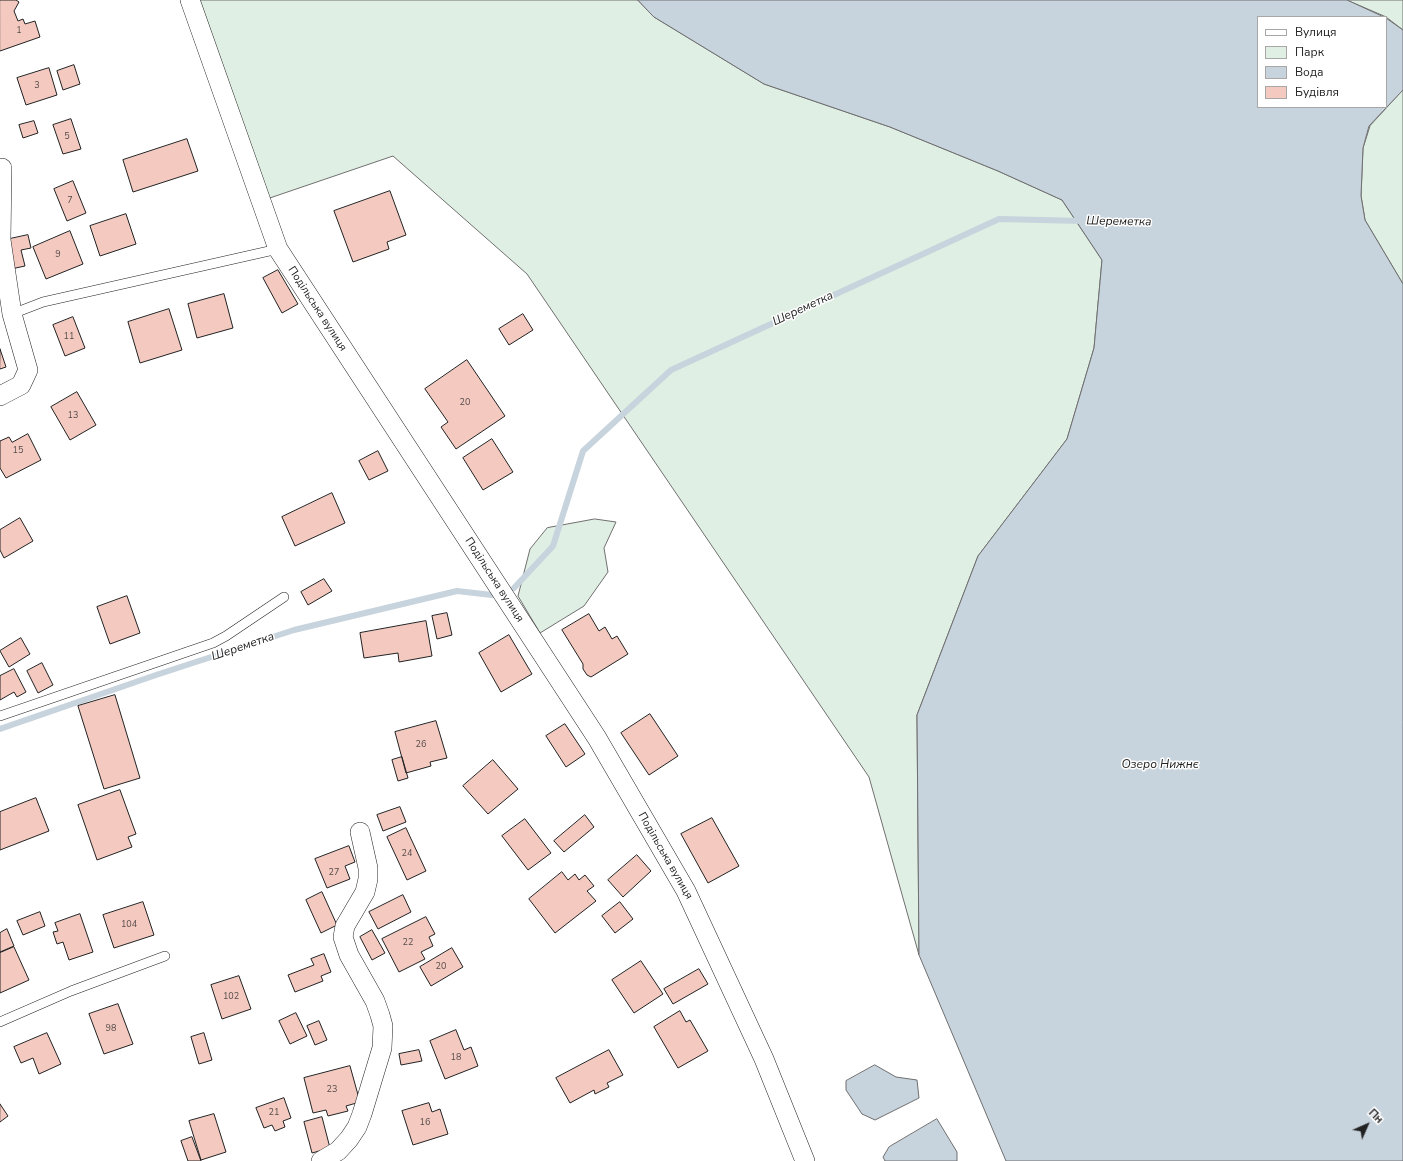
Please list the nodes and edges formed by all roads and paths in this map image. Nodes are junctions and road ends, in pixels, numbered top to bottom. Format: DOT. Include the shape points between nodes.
graph roads {
  1 [pos="190,0"];
  2 [pos="2,168"];
  3 [pos="278,250"];
  4 [pos="12,314"];
  5 [pos="0,396"];
  6 [pos="284,597"];
  7 [pos="0,716"];
  8 [pos="360,832"];
  9 [pos="165,956"];
  10 [pos="0,1022"];
  11 [pos="321,1161"];
  12 [pos="805,1161"];
  1 -- 3 [label="street, Подільська вулиця"];
  2 -- 4 [label="street" via="1,240"];
  3 -- 4 [label="lane" via="43,302"];
  3 -- 12 [label="street, Подільська вулиця" via="597,738 686,890 764,1059"];
  4 -- 5 [label="street" via="28,370 21,385"];
  6 -- 7 [label="lane" via="213,643"];
  8 -- 11 [label="street" via="368,879 365,892 345,926 343,937 349,955 380,1015 383,1026 382,1048 357,1126 338,1150"];
  9 -- 10 [label="lane"];
}
